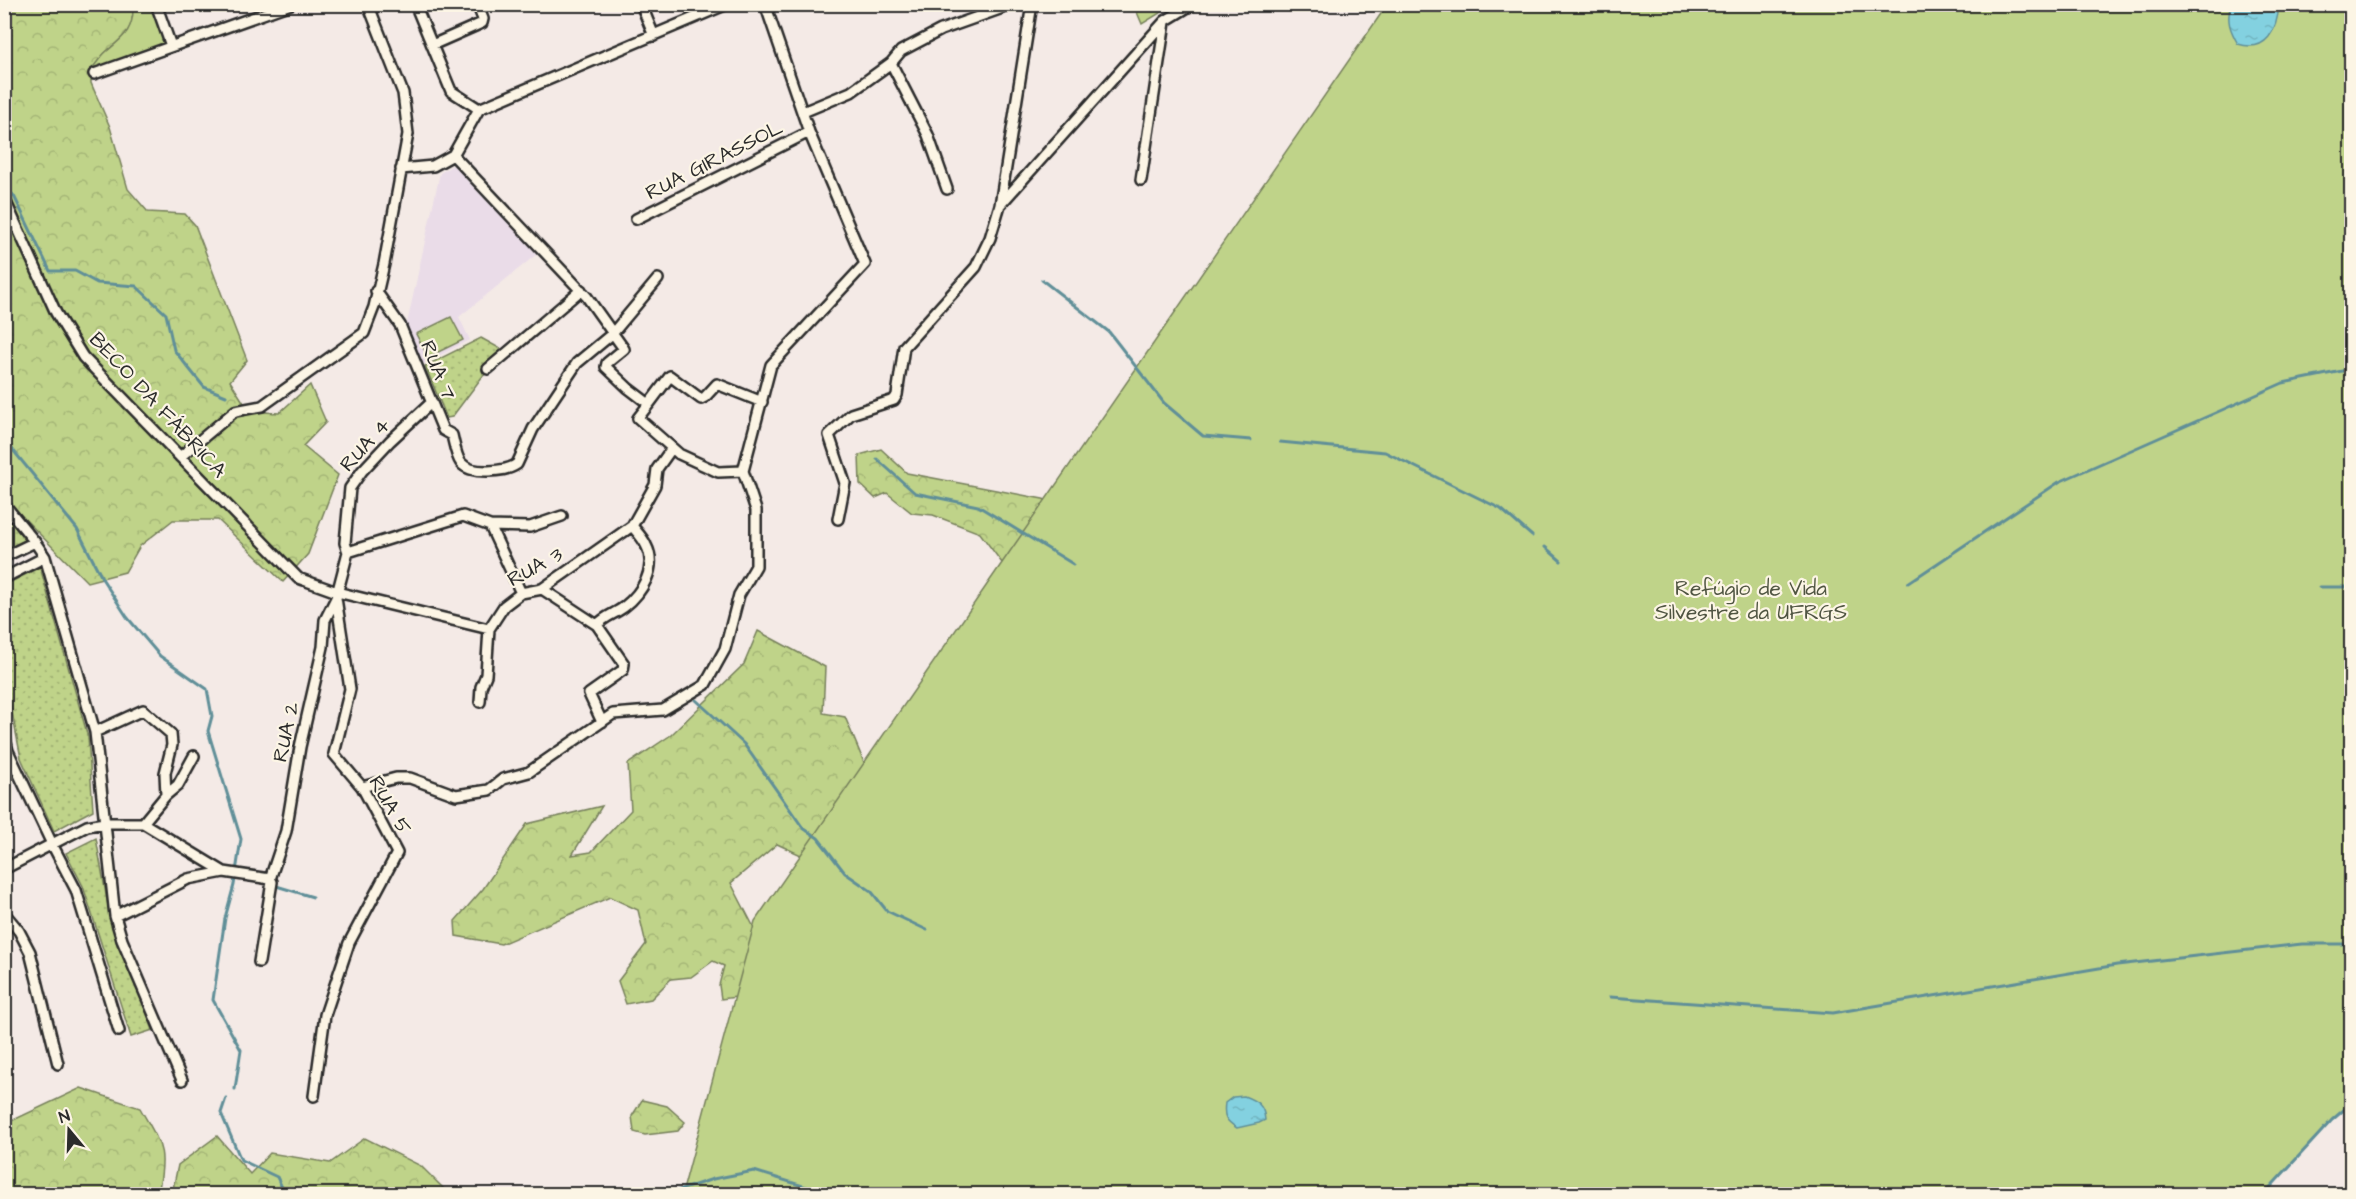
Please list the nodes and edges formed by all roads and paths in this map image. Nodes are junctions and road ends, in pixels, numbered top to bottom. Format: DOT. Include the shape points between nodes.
graph roads {
  1 [pos="156,4"];
  2 [pos="291,4"];
  3 [pos="368,4"];
  4 [pos="415,4"];
  5 [pos="490,4"];
  6 [pos="641,4"];
  7 [pos="727,4"];
  8 [pos="765,4"];
  9 [pos="1014,4"];
  10 [pos="1032,4"];
  11 [pos="1193,4"];
  12 [pos="478,7"];
  13 [pos="1165,21"];
  14 [pos="654,36"];
  15 [pos="432,45"];
  16 [pos="171,46"];
  17 [pos="891,63"];
  18 [pos="94,74"];
  19 [pos="479,109"];
  20 [pos="803,112"];
  21 [pos="809,132"];
  22 [pos="453,155"];
  23 [pos="401,169"];
  24 [pos="1141,180"];
  25 [pos="947,189"];
  26 [pos="4,198"];
  27 [pos="1000,205"];
  28 [pos="636,219"];
  29 [pos="658,279"];
  30 [pos="580,290"];
  31 [pos="376,291"];
  32 [pos="612,334"];
  33 [pos="488,369"];
  34 [pos="432,402"];
  35 [pos="762,402"];
  36 [pos="650,404"];
  37 [pos="672,448"];
  38 [pos="180,457"];
  39 [pos="743,471"];
  40 [pos="4,504"];
  41 [pos="562,516"];
  42 [pos="838,519"];
  43 [pos="490,526"];
  44 [pos="632,526"];
  45 [pos="35,542"];
  46 [pos="348,552"];
  47 [pos="4,557"];
  48 [pos="45,558"];
  49 [pos="4,578"];
  50 [pos="542,589"];
  51 [pos="521,593"];
  52 [pos="336,595"];
  53 [pos="597,626"];
  54 [pos="489,629"];
  55 [pos="480,702"];
  56 [pos="602,723"];
  57 [pos="94,732"];
  58 [pos="4,734"];
  59 [pos="6,752"];
  60 [pos="194,756"];
  61 [pos="362,787"];
  62 [pos="166,795"];
  63 [pos="143,823"];
  64 [pos="104,824"];
  65 [pos="52,844"];
  66 [pos="4,868"];
  67 [pos="224,872"];
  68 [pos="271,880"];
  69 [pos="4,913"];
  70 [pos="115,916"];
  71 [pos="259,962"];
  72 [pos="119,1031"];
  73 [pos="58,1064"];
  74 [pos="182,1080"];
  75 [pos="314,1096"];
  1 -- 16 [label="street"];
  2 -- 16 [label="street"];
  3 -- 23 [label="street" via="403,93 408,134"];
  4 -- 15 [label="street"];
  5 -- 12 [label="street"];
  6 -- 14 [label="street"];
  7 -- 14 [label="street"];
  8 -- 20 [label="street"];
  9 -- 17 [label="street" via="941,30 901,51"];
  10 -- 27 [label="street"];
  11 -- 13 [label="street"];
  12 -- 15 [label="street" via="481,24"];
  13 -- 24 [label="street"];
  13 -- 27 [label="street"];
  14 -- 19 [label="street"];
  15 -- 19 [label="street" via="451,92"];
  16 -- 18 [label="street"];
  17 -- 20 [label="street" via="851,92"];
  17 -- 25 [label="street" via="928,135"];
  19 -- 22 [label="street"];
  20 -- 21 [label="street"];
  21 -- 28 [label="street, RUA GIRASSOL"];
  21 -- 35 [label="street" via="865,264 771,365"];
  22 -- 23 [label="street" via="433,166"];
  22 -- 30 [label="street"];
  23 -- 31 [label="street"];
  26 -- 38 [label="street, BECO DA FÁBRICA" via="56,313 83,357"];
  27 -- 42 [label="street" via="976,267 904,347 894,400 851,414 829,435 845,483"];
  29 -- 32 [label="street"];
  30 -- 32 [label="street"];
  30 -- 33 [label="street"];
  31 -- 34 [label="street, RUA 7" via="400,325"];
  31 -- 38 [label="street" via="364,333 262,406 235,411"];
  32 -- 34 [label="street, RUA 7" via="571,371 512,468 465,467"];
  32 -- 36 [label="street" via="624,349 606,368"];
  34 -- 46 [label="street, RUA 4" via="390,441 350,488 345,543"];
  35 -- 36 [label="street" via="717,384 701,399 670,376"];
  35 -- 39 [label="street"];
  36 -- 37 [label="street" via="638,418"];
  37 -- 39 [label="street" via="718,472"];
  37 -- 44 [label="street, RUA 3" via="657,469 655,485"];
  38 -- 52 [label="street, BECO DA FÁBRICA" via="298,578"];
  39 -- 56 [label="street" via="756,510 756,566 739,596 725,649 705,685 664,710 613,714"];
  40 -- 45 [label="street"];
  41 -- 43 [label="street" via="530,527"];
  43 -- 46 [label="street" via="463,516"];
  43 -- 51 [label="street"];
  44 -- 50 [label="street, RUA 3"];
  44 -- 53 [label="street" via="647,546 647,580 623,608 603,618"];
  45 -- 47 [label="street"];
  45 -- 48 [label="street"];
  46 -- 52 [label="street, RUA 4"];
  48 -- 49 [label="street"];
  48 -- 57 [label="street"];
  50 -- 51 [label="street, RUA 3"];
  50 -- 53 [label="street"];
  51 -- 54 [label="street, RUA 3" via="504,606"];
  52 -- 54 [label="street"];
  52 -- 61 [label="street, RUA 5" via="350,689 334,754"];
  52 -- 68 [label="street, RUA 2" via="325,620 286,831"];
  53 -- 56 [label="street" via="625,666 589,694"];
  54 -- 55 [label="street"];
  56 -- 61 [label="street" via="529,772 502,779 489,790 456,795 410,778"];
  57 -- 62 [label="street" via="143,710 171,734"];
  57 -- 64 [label="street"];
  58 -- 59 [label="street"];
  59 -- 65 [label="street"];
  60 -- 62 [label="street" via="178,785"];
  61 -- 75 [label="street, RUA 5" via="397,853 349,943 325,1015"];
  62 -- 63 [label="street"];
  63 -- 64 [label="street"];
  63 -- 67 [label="street"];
  64 -- 65 [label="street" via="87,826"];
  64 -- 70 [label="street"];
  65 -- 66 [label="street"];
  65 -- 72 [label="street" via="76,890"];
  67 -- 68 [label="street"];
  67 -- 70 [label="street" via="188,879"];
  68 -- 71 [label="street, RUA 2"];
  69 -- 73 [label="street" via="30,952"];
  70 -- 74 [label="street"];
}
